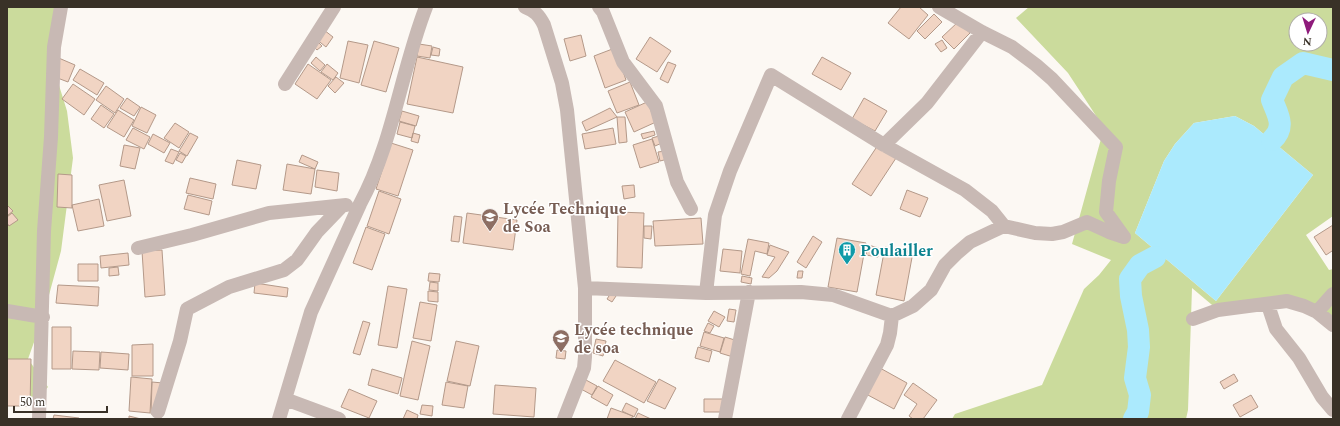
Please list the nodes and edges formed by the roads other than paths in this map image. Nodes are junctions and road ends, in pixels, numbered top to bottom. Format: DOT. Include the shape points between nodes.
graph roads {
  1 [pos="61,7"];
  2 [pos="334,7"];
  3 [pos="426,7"];
  4 [pos="598,7"];
  5 [pos="939,7"];
  6 [pos="531,8"];
  7 [pos="982,32"];
  8 [pos="285,84"];
  9 [pos="884,145"];
  10 [pos="360,204"];
  11 [pos="342,206"];
  12 [pos="691,209"];
  13 [pos="1004,226"];
  14 [pos="138,248"];
  15 [pos="585,288"];
  16 [pos="749,292"];
  17 [pos="706,293"];
  18 [pos="1333,294"];
  19 [pos="1268,304"];
  20 [pos="7,311"];
  21 [pos="1317,312"];
  22 [pos="892,316"];
  23 [pos="43,317"];
  24 [pos="1193,319"];
  25 [pos="1333,325"];
  26 [pos="285,399"];
  27 [pos="1333,410"];
  28 [pos="158,412"];
  29 [pos="39,419"];
  30 [pos="279,419"];
  31 [pos="339,419"];
  32 [pos="564,419"];
  33 [pos="725,419"];
  34 [pos="848,419"];
  1 -- 23 [label="street" via="54,47 44,231"];
  2 -- 8 [label="street"];
  3 -- 10 [label="street" via="408,59 382,156"];
  4 -- 12 [label="street" via="603,12 623,62 656,106 677,182"];
  5 -- 7 [label="street"];
  6 -- 15 [label="street" via="540,16 544,25 562,82"];
  7 -- 9 [label="street" via="927,103"];
  7 -- 13 [label="street" via="1012,47 1036,64 1116,147 1106,212 1124,237 1087,222 1052,234"];
  9 -- 13 [label="street" via="965,190 992,211"];
  9 -- 17 [label="street" via="771,75 730,171 715,215"];
  10 -- 11 [label="street"];
  10 -- 26 [label="street" via="311,312"];
  11 -- 14 [label="street" via="269,213"];
  11 -- 28 [label="street" via="316,232 297,260 284,270 229,287 187,310"];
  13 -- 22 [label="street" via="970,242 945,265 931,290 913,306"];
  15 -- 17 [label="street"];
  15 -- 32 [label="street" via="586,357"];
  16 -- 17 [label="street"];
  16 -- 22 [label="street" via="834,295"];
  16 -- 33 [label="street"];
  18 -- 21 [label="street"];
  19 -- 21 [label="street" via="1287,301"];
  19 -- 24 [label="street" via="1218,310"];
  19 -- 27 [label="street" via="1276,329 1299,358 1322,397"];
  20 -- 23 [label="street"];
  21 -- 25 [label="street"];
  22 -- 34 [label="street" via="887,345"];
  23 -- 29 [label="street"];
  26 -- 30 [label="street"];
  26 -- 31 [label="street"];
}
